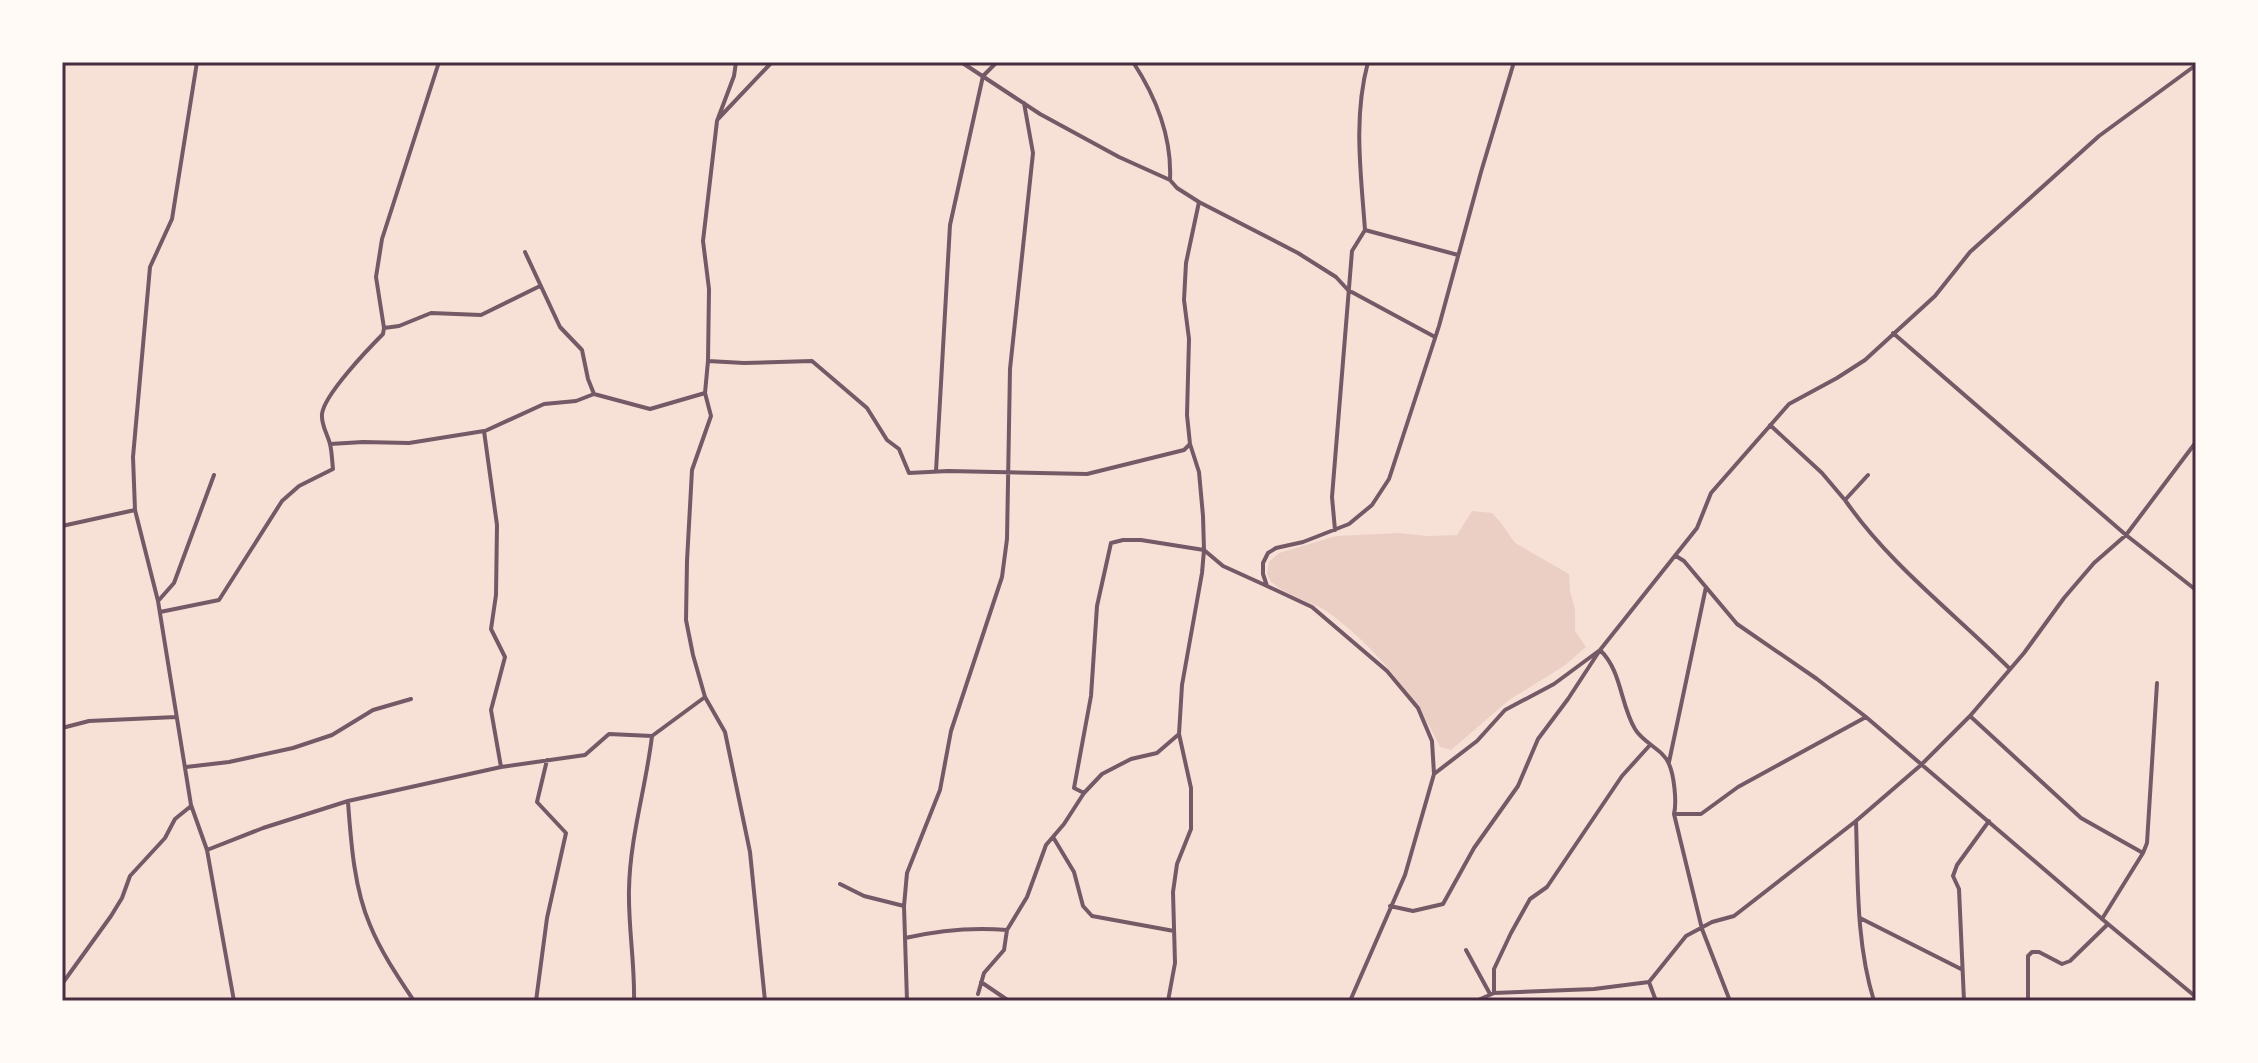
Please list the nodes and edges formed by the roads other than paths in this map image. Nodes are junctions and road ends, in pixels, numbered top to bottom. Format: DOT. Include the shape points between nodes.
graph roads {
  1 [pos="197,62"];
  2 [pos="439,62"];
  3 [pos="736,62"];
  4 [pos="772,62"];
  5 [pos="961,62"];
  6 [pos="997,62"];
  7 [pos="1133,62"];
  8 [pos="1368,62"];
  9 [pos="1514,62"];
  10 [pos="2196,65"];
  11 [pos="983,76"];
  12 [pos="1024,103"];
  13 [pos="717,121"];
  14 [pos="1170,180"];
  15 [pos="1199,202"];
  16 [pos="1365,230"];
  17 [pos="525,252"];
  18 [pos="1458,255"];
  19 [pos="540,286"];
  20 [pos="1348,290"];
  21 [pos="384,328"];
  22 [pos="1893,333"];
  23 [pos="1435,337"];
  24 [pos="708,361"];
  25 [pos="705,393"];
  26 [pos="594,394"];
  27 [pos="1770,425"];
  28 [pos="484,431"];
  29 [pos="2196,442"];
  30 [pos="330,444"];
  31 [pos="1190,444"];
  32 [pos="936,471"];
  33 [pos="1008,473"];
  34 [pos="214,475"];
  35 [pos="1868,475"];
  36 [pos="1845,500"];
  37 [pos="135,510"];
  38 [pos="62,526"];
  39 [pos="1335,530"];
  40 [pos="2126,535"];
  41 [pos="1204,550"];
  42 [pos="1676,556"];
  43 [pos="1267,586"];
  44 [pos="1706,587"];
  45 [pos="2196,590"];
  46 [pos="158,601"];
  47 [pos="160,612"];
  48 [pos="1600,650"];
  49 [pos="2009,668"];
  50 [pos="2157,683"];
  51 [pos="705,697"];
  52 [pos="411,699"];
  53 [pos="1970,716"];
  54 [pos="176,717"];
  55 [pos="1866,717"];
  56 [pos="62,728"];
  57 [pos="1179,734"];
  58 [pos="652,736"];
  59 [pos="1650,745"];
  60 [pos="547,760"];
  61 [pos="1669,762"];
  62 [pos="1921,765"];
  63 [pos="186,767"];
  64 [pos="501,767"];
  65 [pos="1434,774"];
  66 [pos="1084,793"];
  67 [pos="348,801"];
  68 [pos="191,805"];
  69 [pos="1674,814"];
  70 [pos="1856,821"];
  71 [pos="1989,821"];
  72 [pos="1053,837"];
  73 [pos="207,850"];
  74 [pos="2143,853"];
  75 [pos="840,884"];
  76 [pos="904,906"];
  77 [pos="1390,906"];
  78 [pos="1859,918"];
  79 [pos="2102,919"];
  80 [pos="2108,924"];
  81 [pos="1702,929"];
  82 [pos="1007,930"];
  83 [pos="1174,931"];
  84 [pos="905,938"];
  85 [pos="1466,950"];
  86 [pos="1961,969"];
  87 [pos="981,982"];
  88 [pos="1649,982"];
  89 [pos="62,984"];
  90 [pos="978,994"];
  91 [pos="1492,994"];
  92 [pos="2196,997"];
  93 [pos="234,1000"];
  94 [pos="226,1001"];
  95 [pos="414,1001"];
  96 [pos="536,1001"];
  97 [pos="634,1001"];
  98 [pos="765,1001"];
  99 [pos="907,1001"];
  100 [pos="1009,1001"];
  101 [pos="1168,1001"];
  102 [pos="1350,1001"];
  103 [pos="1476,1001"];
  104 [pos="1656,1001"];
  105 [pos="1730,1001"];
  106 [pos="1874,1001"];
  107 [pos="1964,1001"];
  108 [pos="2028,1001"];
  1 -- 37 [label="street" via="172,219 150,267 133,457"];
  2 -- 21 [label="street" via="382,239 376,277"];
  3 -- 13 [label="street"];
  4 -- 13 [label="street"];
  5 -- 11 [label="street"];
  6 -- 11 [label="street"];
  7 -- 14 [label="street" via="1158,106 1171,158"];
  8 -- 16 [label="street" via="1357,127"];
  9 -- 18 [label="street"];
  10 -- 22 [label="street" via="2099,136 1970,252 1935,296"];
  11 -- 12 [label="street"];
  11 -- 32 [label="street" via="950,225"];
  12 -- 14 [label="street"];
  12 -- 33 [label="street" via="1033,153 1010,369"];
  13 -- 24 [label="street" via="703,241"];
  14 -- 15 [label="street"];
  15 -- 20 [label="street" via="1298,253"];
  15 -- 31 [label="street" via="1184,300"];
  16 -- 18 [label="street"];
  16 -- 20 [label="street" via="1352,251"];
  17 -- 19 [label="street"];
  18 -- 23 [label="street"];
  19 -- 21 [label="street" via="481,315 431,313"];
  19 -- 26 [label="street" via="560,327 582,350"];
  20 -- 23 [label="street"];
  20 -- 39 [label="street" via="1332,497"];
  21 -- 30 [label="street" via="327,399 323,425"];
  22 -- 27 [label="street" via="1865,360 1789,404"];
  22 -- 40 [label="street"];
  23 -- 39 [label="street" via="1389,479 1372,505"];
  24 -- 25 [label="street"];
  24 -- 32 [label="street" via="812,361 867,408 899,449 909,473"];
  25 -- 26 [label="street" via="650,409"];
  25 -- 51 [label="street" via="711,416 692,470 686,620"];
  26 -- 28 [label="street" via="544,404"];
  27 -- 36 [label="street"];
  27 -- 42 [label="street" via="1711,493 1697,528"];
  28 -- 30 [label="street" via="409,443"];
  28 -- 64 [label="street" via="497,525 491,629 505,657 491,710"];
  29 -- 40 [label="street"];
  30 -- 47 [label="street" via="333,469 282,501 219,600"];
  31 -- 33 [label="street" via="1184,450 1087,474"];
  31 -- 41 [label="street" via="1199,472"];
  32 -- 33 [label="street"];
  33 -- 76 [label="street" via="1002,577 951,731 940,790 907,873"];
  34 -- 46 [label="street" via="174,583"];
  35 -- 36 [label="street"];
  36 -- 49 [label="street" via="1882,546"];
  37 -- 38 [label="street"];
  37 -- 46 [label="street"];
  39 -- 43 [label="street" via="1268,553 1263,563"];
  40 -- 45 [label="street"];
  40 -- 49 [label="street" via="2094,563"];
  41 -- 43 [label="street" via="1223,566"];
  41 -- 57 [label="street"];
  41 -- 66 [label="street" via="1141,540 1111,543 1097,606 1091,696 1074,788"];
  42 -- 44 [label="street"];
  42 -- 48 [label="street"];
  43 -- 65 [label="street" via="1312,607 1387,671 1418,708 1432,741"];
  44 -- 55 [label="street" via="1737,624"];
  44 -- 61 [label="street"];
  46 -- 47 [label="street"];
  47 -- 54 [label="street"];
  48 -- 59 [label="street" via="1610,659 1636,733"];
  48 -- 65 [label="street" via="1554,684 1505,710 1477,741"];
  48 -- 77 [label="street" via="1538,739 1518,786 1443,904 1413,911"];
  49 -- 53 [label="street"];
  50 -- 74 [label="street"];
  51 -- 58 [label="street"];
  51 -- 98 [label="street" via="725,732 750,852"];
  52 -- 63 [label="street" via="373,710 332,735 293,748"];
  53 -- 62 [label="street"];
  53 -- 74 [label="street" via="2081,818"];
  54 -- 56 [label="street" via="89,721"];
  54 -- 63 [label="street"];
  55 -- 62 [label="street"];
  55 -- 69 [label="street" via="1738,787 1701,814"];
  57 -- 66 [label="street" via="1157,753 1102,774"];
  57 -- 83 [label="street" via="1191,788 1191,829 1177,864"];
  58 -- 60 [label="street" via="609,734 585,755"];
  58 -- 97 [label="street" via="629,889"];
  59 -- 61 [label="street"];
  59 -- 91 [label="street" via="1622,776 1547,887 1530,899 1494,969"];
  60 -- 64 [label="street"];
  60 -- 96 [label="street" via="537,802 566,833"];
  61 -- 69 [label="street"];
  62 -- 70 [label="street"];
  62 -- 71 [label="street"];
  63 -- 68 [label="street"];
  64 -- 67 [label="street"];
  65 -- 77 [label="street" via="1405,875"];
  66 -- 72 [label="street"];
  67 -- 73 [label="street"];
  67 -- 95 [label="street" via="369,924"];
  68 -- 73 [label="street"];
  68 -- 89 [label="street" via="130,876 111,916"];
  69 -- 81 [label="street"];
  70 -- 78 [label="street"];
  70 -- 81 [label="street" via="1734,916"];
  71 -- 79 [label="street"];
  71 -- 86 [label="street" via="1953,876 1959,889"];
  72 -- 82 [label="street"];
  72 -- 83 [label="street" via="1092,916"];
  73 -- 93 [label="street"];
  74 -- 79 [label="street"];
  75 -- 76 [label="street"];
  76 -- 84 [label="street"];
  77 -- 102 [label="street"];
  78 -- 86 [label="street"];
  78 -- 106 [label="street"];
  79 -- 80 [label="street"];
  80 -- 92 [label="street"];
  80 -- 108 [label="street" via="2062,964 2032,952"];
  81 -- 88 [label="street" via="1686,936"];
  81 -- 105 [label="street"];
  82 -- 84 [label="street" via="939,931"];
  82 -- 87 [label="street" via="1004,950"];
  83 -- 101 [label="street"];
  84 -- 99 [label="street"];
  85 -- 91 [label="street"];
  86 -- 107 [label="street"];
  87 -- 90 [label="street"];
  87 -- 100 [label="street"];
  88 -- 91 [label="street"];
  88 -- 104 [label="street"];
  91 -- 103 [label="street"];
  93 -- 94 [label="street"];
}
